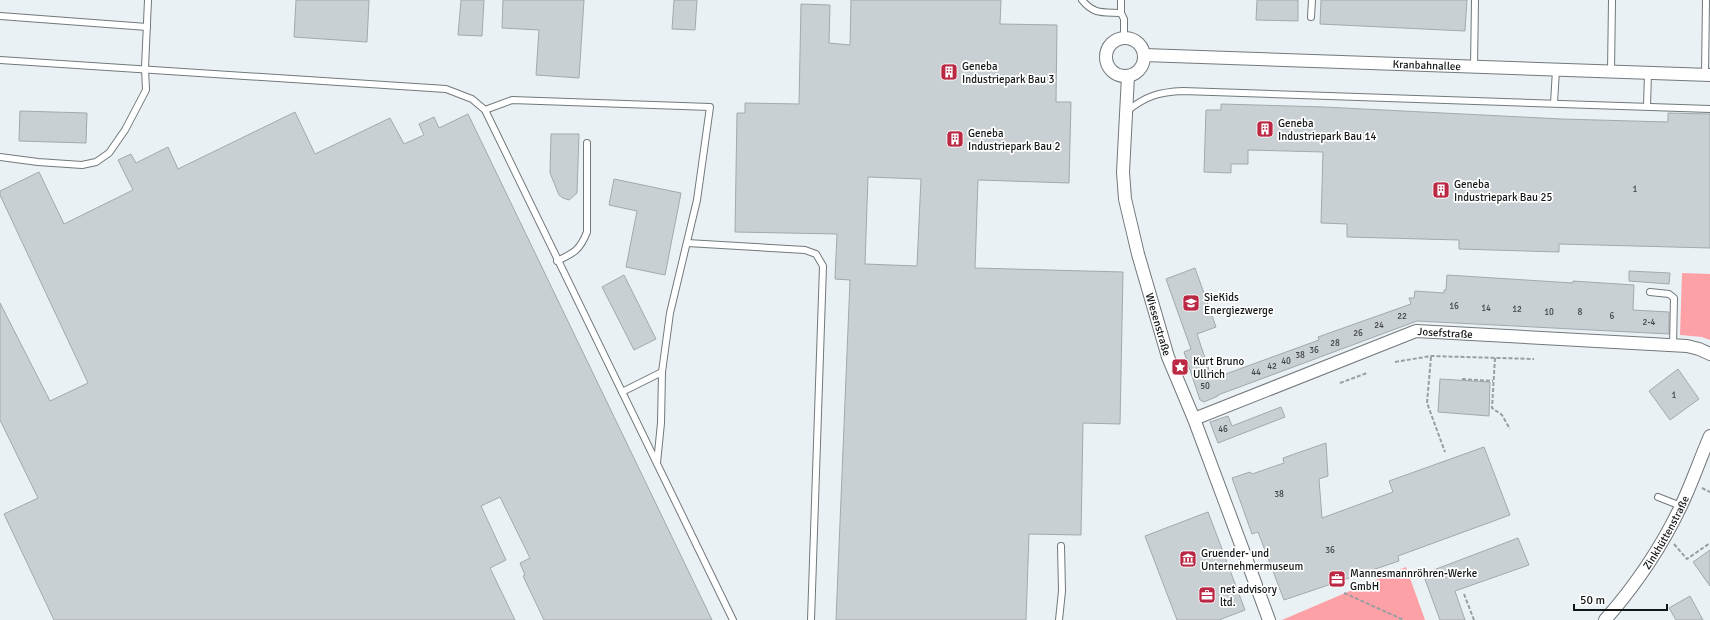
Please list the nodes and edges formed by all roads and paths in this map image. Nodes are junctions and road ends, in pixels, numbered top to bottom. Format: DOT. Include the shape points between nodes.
graph roads {
  1 [pos="148,0"];
  2 [pos="1082,0"];
  3 [pos="1121,0"];
  4 [pos="1312,0"];
  5 [pos="1476,0"];
  6 [pos="1612,0"];
  7 [pos="1706,0"];
  8 [pos="1121,13"];
  9 [pos="0,16"];
  10 [pos="1311,18"];
  11 [pos="147,27"];
  12 [pos="1124,38"];
  13 [pos="1708,46"];
  14 [pos="1144,55"];
  15 [pos="0,60"];
  16 [pos="1474,67"];
  17 [pos="145,68"];
  18 [pos="1556,70"];
  19 [pos="1611,72"];
  20 [pos="1648,73"];
  21 [pos="1708,75"];
  22 [pos="1128,76"];
  23 [pos="1554,103"];
  24 [pos="1647,106"];
  25 [pos="1710,109"];
  26 [pos="485,110"];
  27 [pos="1126,112"];
  28 [pos="587,144"];
  29 [pos="0,157"];
  30 [pos="687,243"];
  31 [pos="558,261"];
  32 [pos="1650,292"];
  33 [pos="1673,345"];
  34 [pos="1710,354"];
  35 [pos="1431,356"];
  36 [pos="1495,358"];
  37 [pos="1534,359"];
  38 [pos="1395,362"];
  39 [pos="662,372"];
  40 [pos="1367,373"];
  41 [pos="1462,379"];
  42 [pos="1493,381"];
  43 [pos="1340,383"];
  44 [pos="622,392"];
  45 [pos="1194,419"];
  46 [pos="1510,429"];
  47 [pos="1710,436"];
  48 [pos="1445,452"];
  49 [pos="657,463"];
  50 [pos="1658,497"];
  51 [pos="1681,506"];
  52 [pos="1666,534"];
  53 [pos="1710,543"];
  54 [pos="1061,546"];
  55 [pos="1344,593"];
  56 [pos="1464,594"];
  57 [pos="733,620"];
  58 [pos="811,620"];
  59 [pos="1059,620"];
  60 [pos="1269,620"];
  61 [pos="1404,620"];
  62 [pos="1474,620"];
  63 [pos="1605,620"];
  1 -- 11 [label="lane"];
  2 -- 8 [label="lane" via="1088,8 1097,12"];
  3 -- 8 [label="lane"];
  4 -- 10 [label="lane"];
  5 -- 16 [label="lane"];
  6 -- 19 [label="lane"];
  7 -- 13 [label="lane"];
  8 -- 12 [label="lane" via="1124,19"];
  9 -- 11 [label="lane"];
  11 -- 17 [label="lane"];
  12 -- 14 [label="street" via="1137,42 1142,47"];
  12 -- 22 [label="street" via="1114,41 1109,46 1106,59 1111,70"];
  13 -- 21 [label="lane"];
  14 -- 16 [label="street, Kranbahnallee"];
  14 -- 22 [label="street" via="1139,71"];
  15 -- 17 [label="lane"];
  16 -- 18 [label="street, Kranbahnallee"];
  17 -- 26 [label="lane" via="446,88 472,99"];
  17 -- 29 [label="lane" via="146,90 143,98 114,148 101,160 77,165"];
  18 -- 19 [label="street, Kranbahnallee"];
  18 -- 23 [label="lane"];
  19 -- 20 [label="street, Kranbahnallee"];
  20 -- 21 [label="street, Kranbahnallee"];
  20 -- 24 [label="lane"];
  22 -- 27 [label="street, Wiesenstraße"];
  23 -- 24 [label="lane"];
  23 -- 27 [label="lane" via="1168,91 1148,97"];
  24 -- 25 [label="lane"];
  26 -- 30 [label="lane" via="512,100 710,108 697,200"];
  26 -- 31 [label="lane"];
  27 -- 45 [label="street, Wiesenstraße" via="1123,172 1125,199 1168,357"];
  28 -- 31 [label="lane" via="587,232 583,244 575,252"];
  30 -- 39 [label="lane" via="670,313"];
  30 -- 58 [label="lane" via="805,250 816,254 823,266"];
  31 -- 44 [label="lane"];
  32 -- 33 [label="lane" via="1669,294 1674,298"];
  33 -- 34 [label="street, Josefstraße" via="1698,349"];
  33 -- 45 [label="street, Josefstraße" via="1416,331"];
  35 -- 36 [label="path"];
  35 -- 38 [label="path"];
  35 -- 48 [label="path" via="1427,403"];
  36 -- 37 [label="path"];
  36 -- 42 [label="path"];
  39 -- 44 [label="lane"];
  39 -- 49 [label="lane"];
  40 -- 43 [label="path"];
  41 -- 42 [label="path"];
  42 -- 46 [label="path" via="1492,408 1502,415"];
  44 -- 49 [label="lane"];
  45 -- 60 [label="street, Wiesenstraße"];
  47 -- 51 [label="street, Zinkhüttenstraße"];
  49 -- 57 [label="lane"];
  50 -- 51 [label="lane"];
  51 -- 52 [label="street, Zinkhüttenstraße"];
  52 -- 53 [label="path" via="1687,559"];
  52 -- 63 [label="street, Zinkhüttenstraße" via="1635,583"];
  54 -- 59 [label="lane" via="1062,590"];
  55 -- 61 [label="path"];
  56 -- 62 [label="path"];
}
